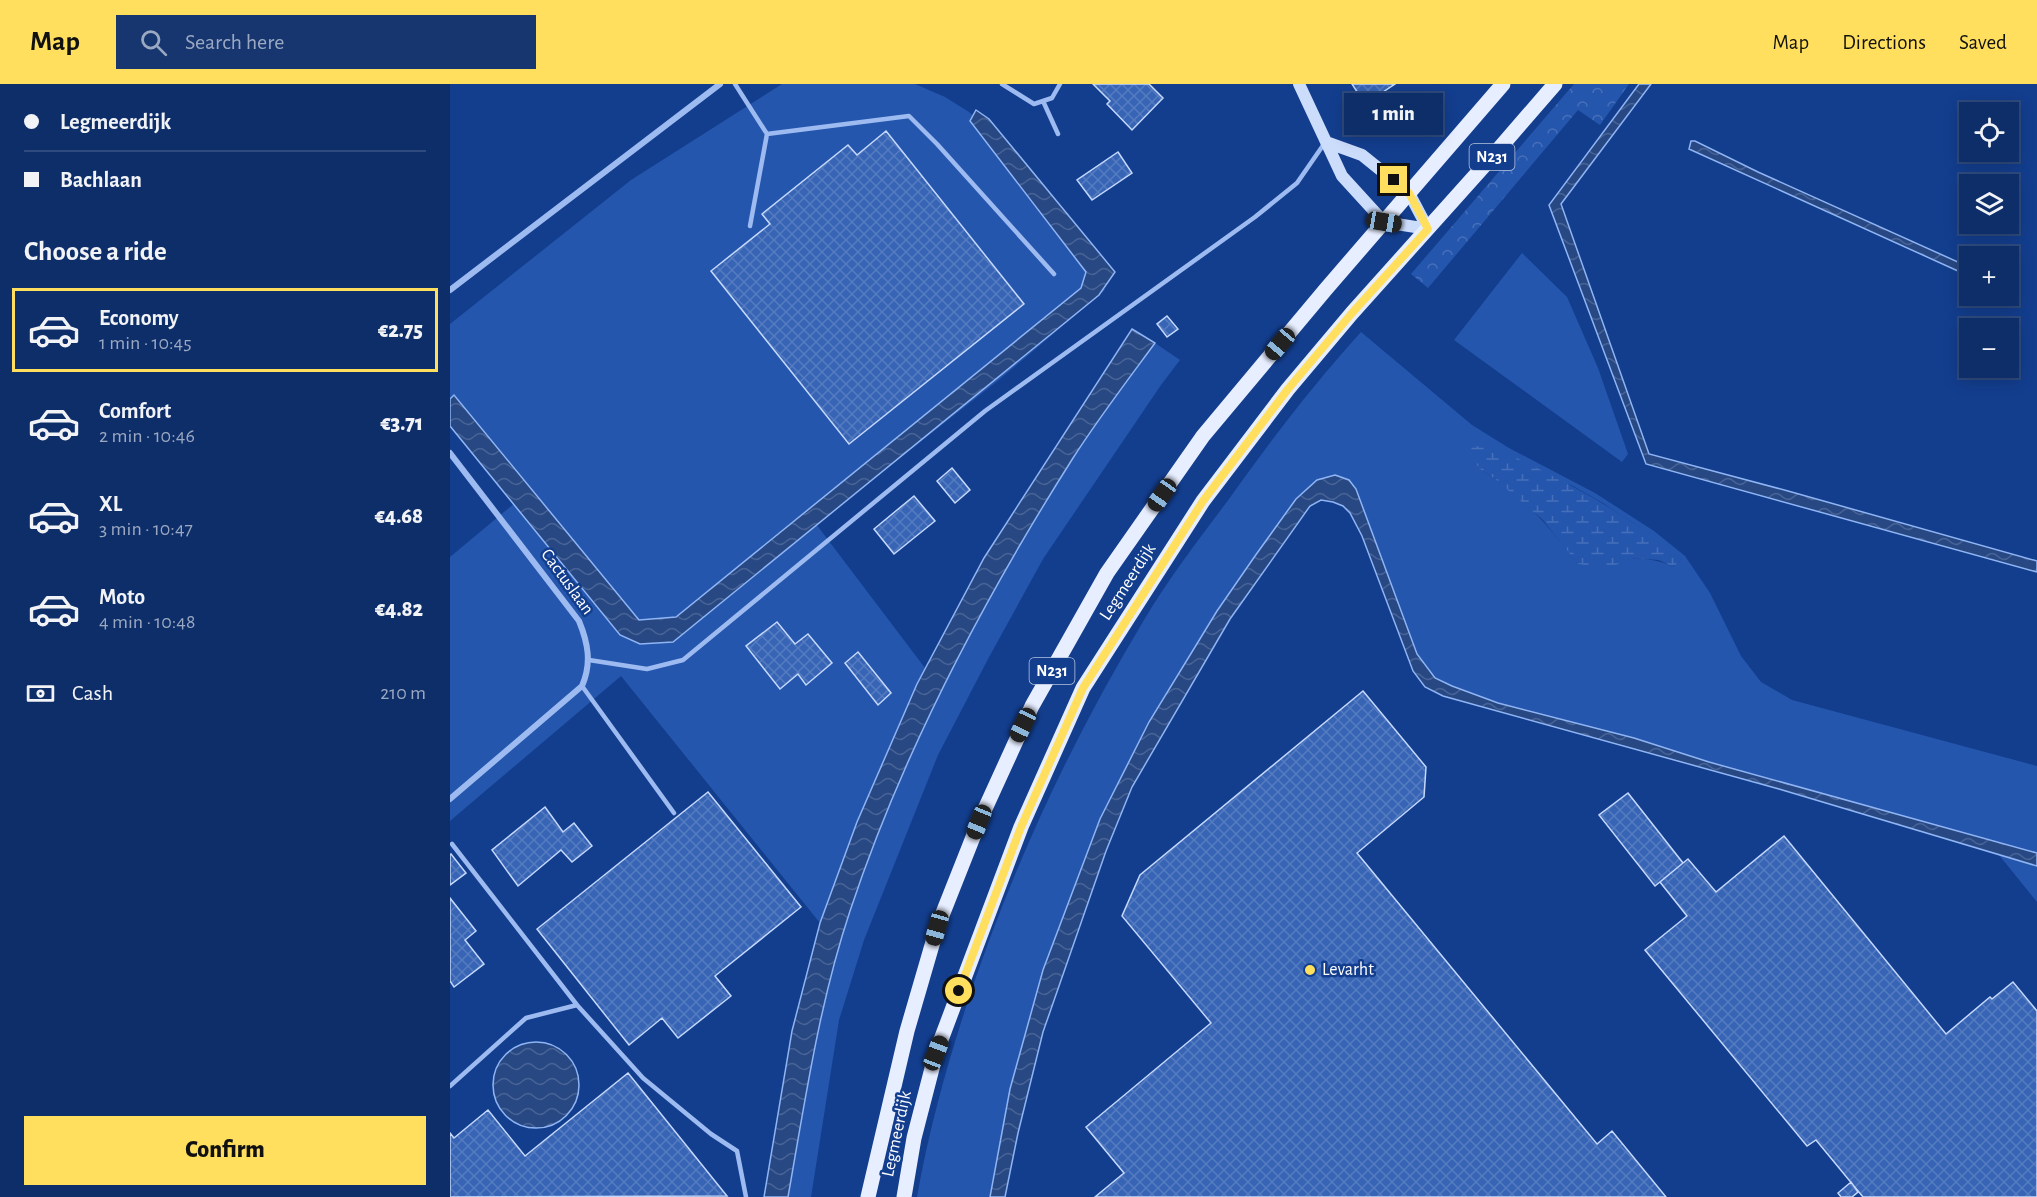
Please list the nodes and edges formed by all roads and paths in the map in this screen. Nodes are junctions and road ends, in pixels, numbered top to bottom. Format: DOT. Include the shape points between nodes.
graph roads {
  1 [pos="720,84"];
  2 [pos="735,84"];
  3 [pos="1002,84"];
  4 [pos="1060,84"];
  5 [pos="1299,84"];
  6 [pos="1503,84"];
  7 [pos="1555,84"];
  8 [pos="1043,101"];
  9 [pos="767,134"];
  10 [pos="1058,134"];
  11 [pos="1326,142"];
  12 [pos="1409,193"];
  13 [pos="1384,222"];
  14 [pos="750,225"];
  15 [pos="1428,229"];
  16 [pos="1054,274"];
  17 [pos="450,290"];
  18 [pos="450,453"];
  19 [pos="589,660"];
  20 [pos="582,686"];
  21 [pos="450,799"];
  22 [pos="674,813"];
  23 [pos="452,844"];
  24 [pos="577,1005"];
  25 [pos="450,1086"];
  26 [pos="746,1197"];
  27 [pos="868,1197"];
  28 [pos="904,1197"];
  1 -- 17 [label="street"];
  2 -- 9 [label="lane"];
  3 -- 8 [label="lane" via="1034,104"];
  4 -- 8 [label="lane" via="1052,99"];
  5 -- 11 [label="main road"];
  6 -- 12 [label="main road, Legmeerdijk / N231"];
  7 -- 15 [label="main road, Legmeerdijk / N231"];
  8 -- 10 [label="lane"];
  9 -- 14 [label="lane"];
  9 -- 16 [label="lane" via="909,116"];
  11 -- 12 [label="main road" via="1362,155"];
  11 -- 13 [label="main road" via="1342,176"];
  11 -- 19 [label="lane" via="1297,183 985,411 683,660 647,669"];
  12 -- 13 [label="main road, Legmeerdijk / N231"];
  12 -- 15 [label="main road"];
  13 -- 15 [label="main road"];
  13 -- 27 [label="main road, Legmeerdijk / N231" via="1203,436 1107,573 1032,706 979,822 937,928 906,1031"];
  15 -- 28 [label="main road, Legmeerdijk / N231" via="1288,389 1210,492 1083,688 1021,827 936,1053 914,1138"];
  18 -- 19 [label="street, Cactuslaan" via="579,621"];
  19 -- 20 [label="street, Cactuslaan"];
  20 -- 21 [label="street"];
  20 -- 22 [label="lane"];
  23 -- 24 [label="lane"];
  24 -- 25 [label="lane" via="526,1018"];
  24 -- 26 [label="lane" via="643,1078 737,1151"];
}
